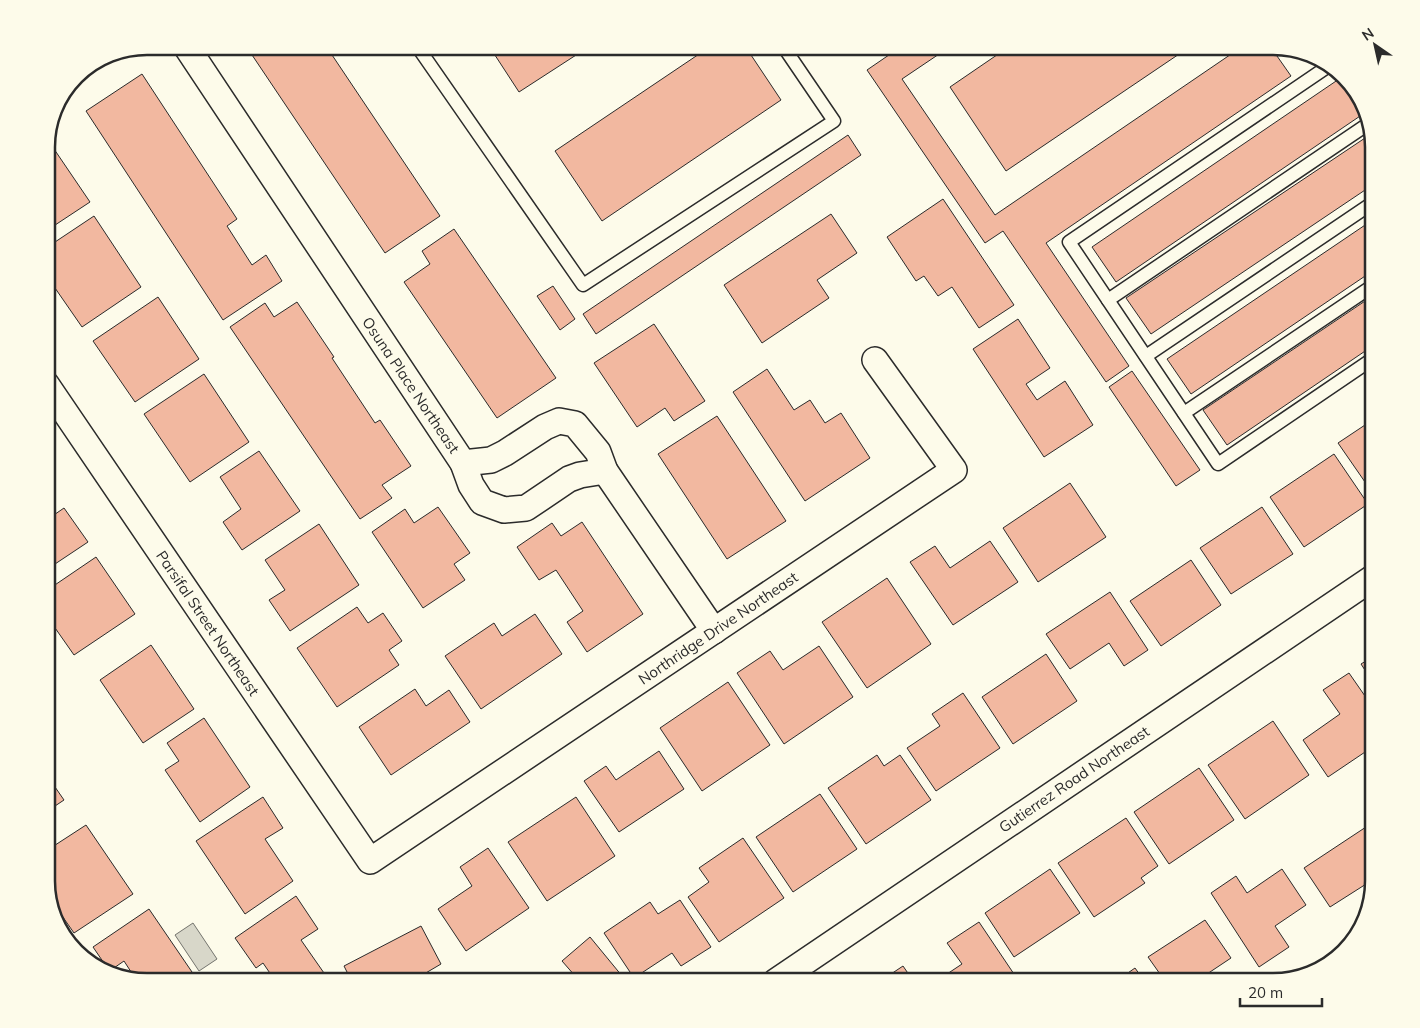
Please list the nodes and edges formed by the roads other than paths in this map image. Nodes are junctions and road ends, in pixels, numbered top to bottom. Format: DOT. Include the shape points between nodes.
graph roads {
  1 [pos="192,55"];
  2 [pos="423,55"];
  3 [pos="789,55"];
  4 [pos="1324,70"];
  5 [pos="1363,128"];
  6 [pos="1365,208"];
  7 [pos="1365,291"];
  8 [pos="1108,300"];
  9 [pos="1146,356"];
  10 [pos="875,360"];
  11 [pos="1365,364"];
  12 [pos="55,397"];
  13 [pos="1184,413"];
  14 [pos="463,463"];
  15 [pos="605,471"];
  16 [pos="1365,583"];
  17 [pos="714,631"];
  18 [pos="370,861"];
  19 [pos="788,973"];
  1 -- 14 [label="street, Osuna Place Northeast"];
  2 -- 3 [label="lane" via="583,285 834,120"];
  4 -- 8 [label="lane" via="1068,242"];
  5 -- 8 [label="lane"];
  6 -- 9 [label="lane"];
  7 -- 13 [label="lane"];
  8 -- 9 [label="lane"];
  9 -- 13 [label="lane"];
  10 -- 17 [label="street, Northridge Drive Northeast" via="954,470"];
  11 -- 13 [label="lane" via="1218,464"];
  12 -- 18 [label="street, Parsifal Street Northeast"];
  14 -- 15 [label="street" via="482,502 504,510 526,508 575,477"];
  14 -- 15 [label="street, Osuna Place Northeast" via="491,460 559,421 575,424 598,452"];
  15 -- 17 [label="street, Osuna Place Northeast"];
  16 -- 19 [label="street, Gutierrez Road Northeast"];
  17 -- 18 [label="street, Northridge Drive Northeast"];
}
